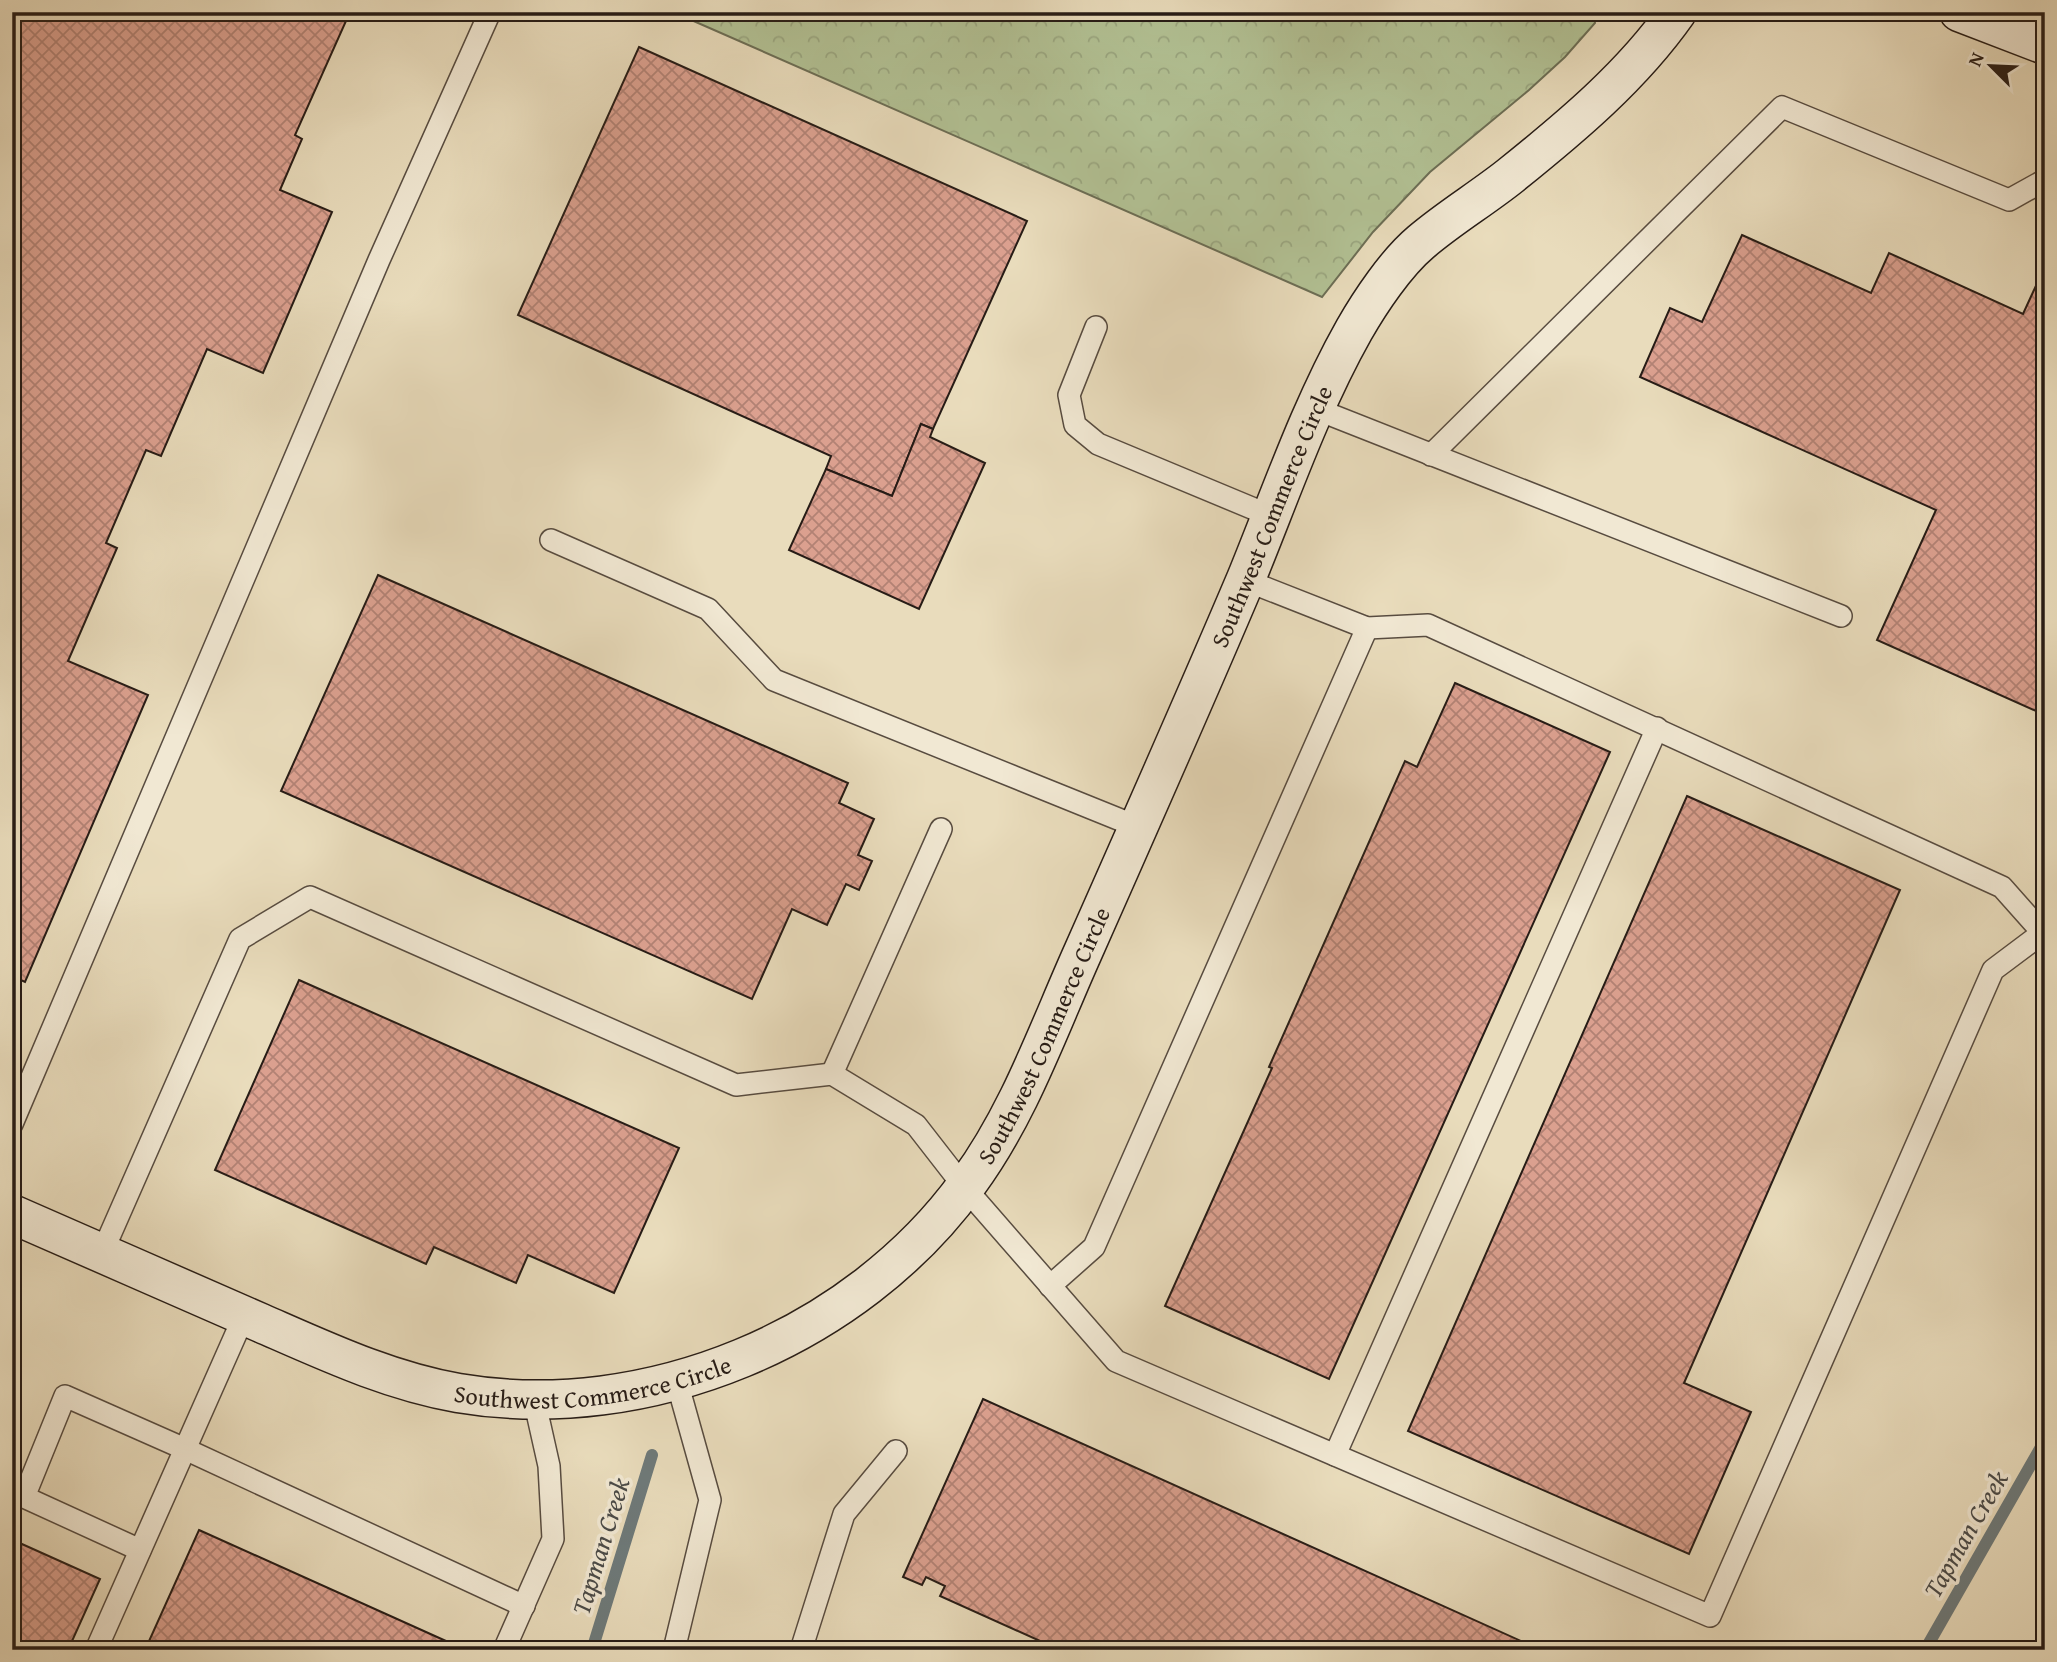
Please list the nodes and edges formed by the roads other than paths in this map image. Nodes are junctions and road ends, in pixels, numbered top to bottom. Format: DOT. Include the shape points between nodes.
graph roads {
  1 [pos="490,12"];
  2 [pos="1677,12"];
  3 [pos="1959,12"];
  4 [pos="2045,45"];
  5 [pos="2045,180"];
  6 [pos="1096,327"];
  7 [pos="1316,409"];
  8 [pos="1431,455"];
  9 [pos="1271,516"];
  10 [pos="551,540"];
  11 [pos="1245,580"];
  12 [pos="1841,616"];
  13 [pos="1367,628"];
  14 [pos="1657,729"];
  15 [pos="1138,827"];
  16 [pos="941,829"];
  17 [pos="2043,932"];
  18 [pos="832,1074"];
  19 [pos="12,1124"];
  20 [pos="965,1188"];
  21 [pos="12,1214"];
  22 [pos="102,1253"];
  23 [pos="1050,1286"];
  24 [pos="244,1315"];
  25 [pos="677,1382"];
  26 [pos="534,1399"];
  27 [pos="185,1448"];
  28 [pos="896,1451"];
  29 [pos="1335,1455"];
  30 [pos="141,1550"];
  31 [pos="524,1606"];
  32 [pos="678,1648"];
  33 [pos="96,1650"];
  34 [pos="504,1650"];
  35 [pos="801,1650"];
  1 -- 19 [label="lane" via="374,272"];
  2 -- 7 [label="street, Southwest Commerce Circle" via="1639,60 1586,111 1508,177 1417,244 1355,327"];
  3 -- 4 [label="street"];
  5 -- 8 [label="lane" via="2009,200 1782,107"];
  6 -- 9 [label="lane" via="1069,395 1075,425 1098,444"];
  7 -- 8 [label="lane"];
  7 -- 9 [label="street, Southwest Commerce Circle"];
  8 -- 12 [label="lane"];
  9 -- 11 [label="street, Southwest Commerce Circle"];
  10 -- 15 [label="lane" via="708,609 774,680"];
  11 -- 13 [label="lane"];
  11 -- 15 [label="street, Southwest Commerce Circle"];
  13 -- 14 [label="lane" via="1428,625"];
  13 -- 23 [label="lane" via="1094,1247"];
  14 -- 17 [label="lane" via="2002,887"];
  14 -- 29 [label="lane"];
  15 -- 20 [label="street, Southwest Commerce Circle" via="1012,1113"];
  16 -- 18 [label="lane"];
  17 -- 29 [label="lane" via="1993,970 1710,1616"];
  18 -- 20 [label="lane" via="916,1125"];
  18 -- 22 [label="lane" via="736,1085 310,897 240,939"];
  20 -- 23 [label="lane"];
  20 -- 25 [label="street, Southwest Commerce Circle" via="919,1242 819,1321 742,1360"];
  21 -- 22 [label="street, Southwest Commerce Circle"];
  22 -- 24 [label="street, Southwest Commerce Circle"];
  23 -- 29 [label="lane" via="1116,1362"];
  24 -- 26 [label="street, Southwest Commerce Circle" via="398,1379 460,1393"];
  24 -- 27 [label="lane"];
  25 -- 26 [label="street, Southwest Commerce Circle" via="574,1399"];
  25 -- 32 [label="lane" via="710,1500"];
  26 -- 31 [label="lane" via="549,1466 553,1539"];
  27 -- 30 [label="lane"];
  27 -- 30 [label="lane" via="65,1396 24,1497"];
  27 -- 31 [label="lane"];
  28 -- 35 [label="lane" via="844,1514"];
  30 -- 33 [label="lane"];
  31 -- 34 [label="lane"];
}
